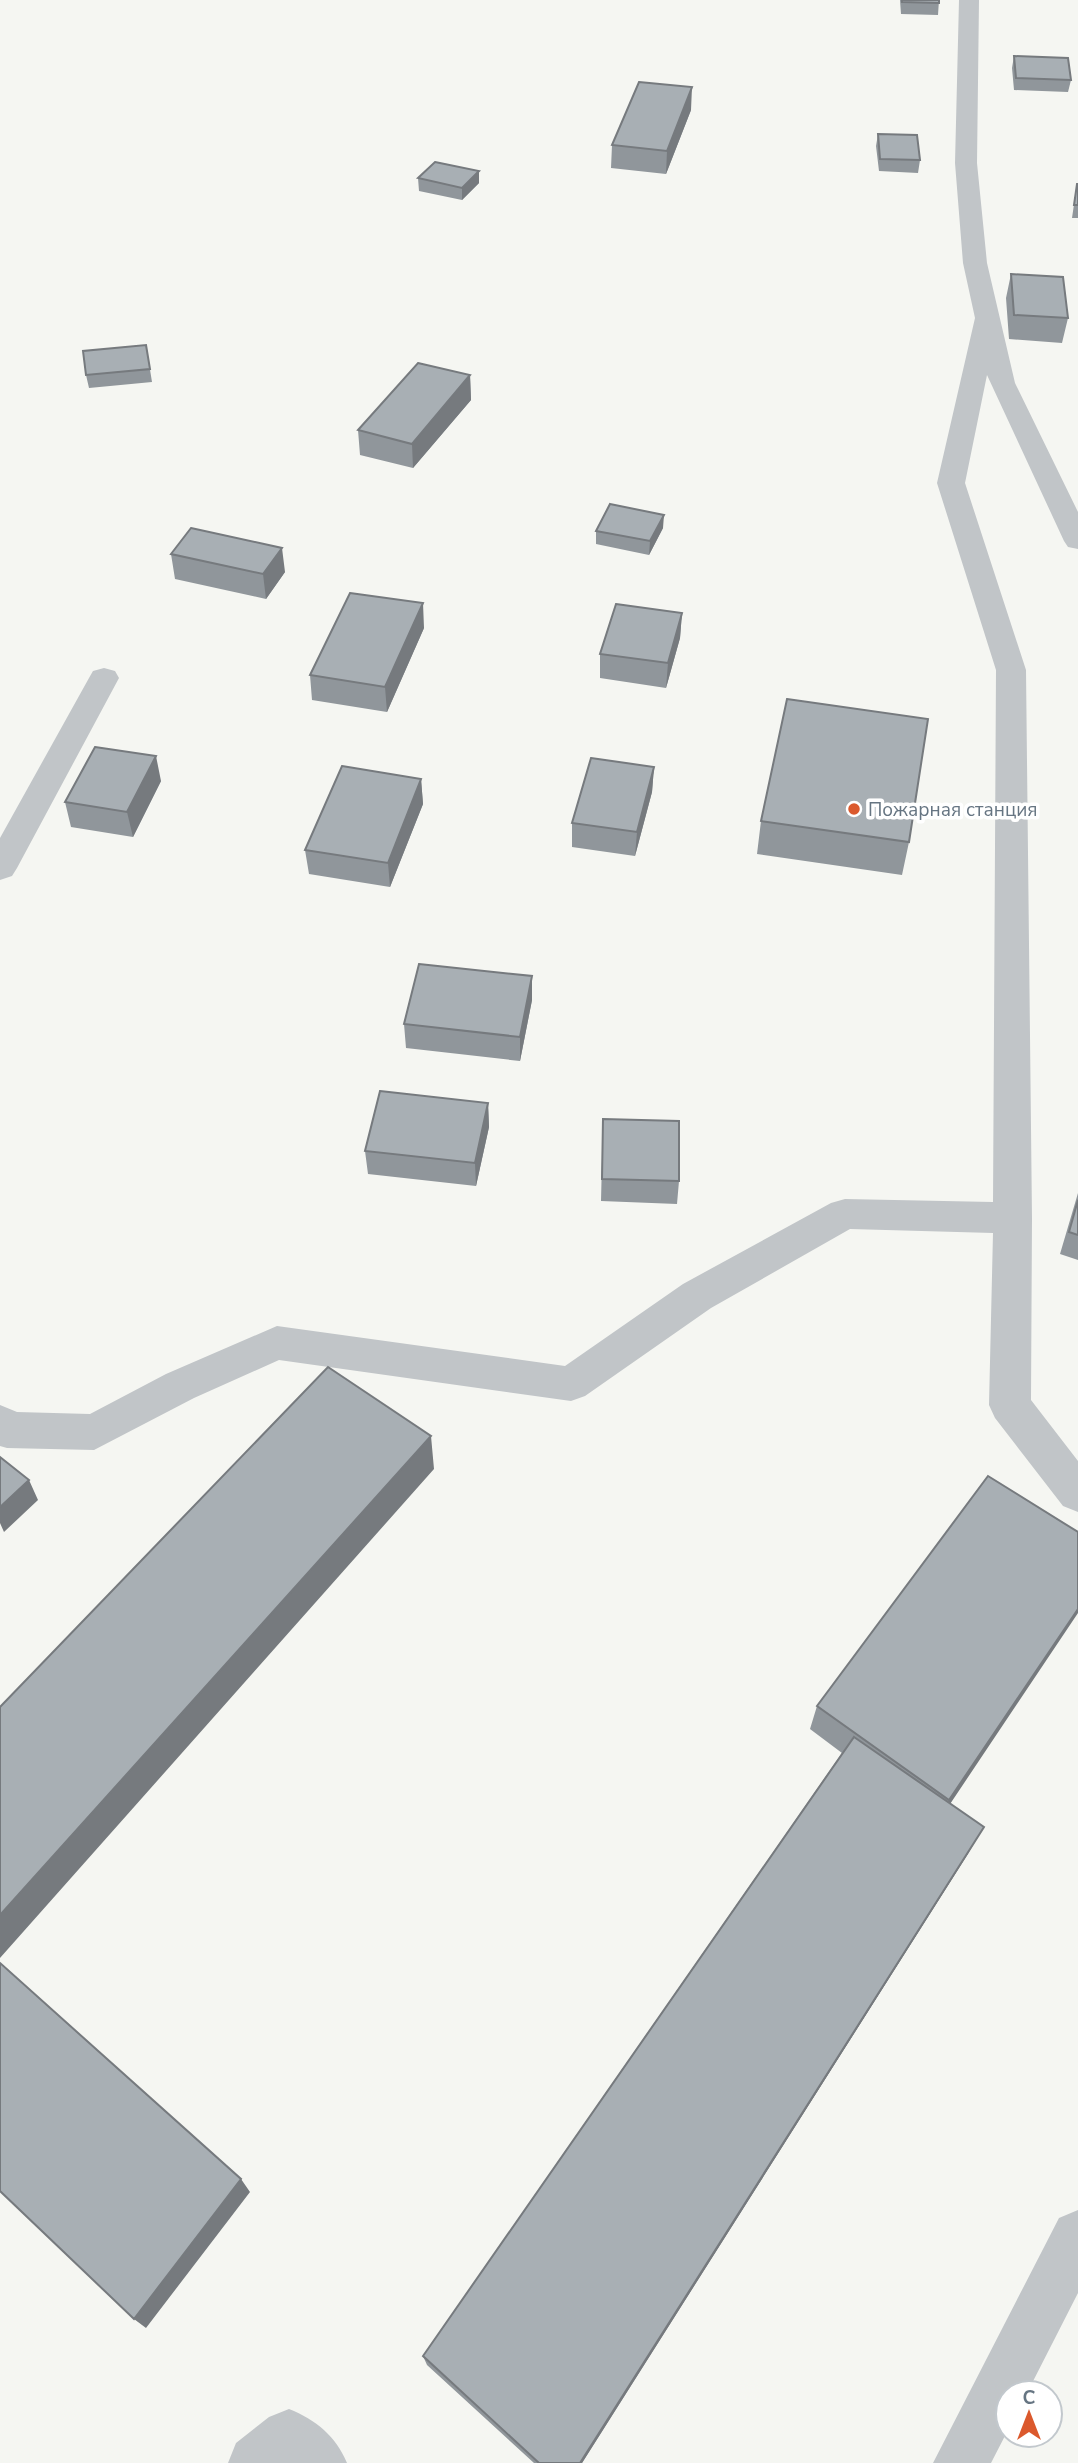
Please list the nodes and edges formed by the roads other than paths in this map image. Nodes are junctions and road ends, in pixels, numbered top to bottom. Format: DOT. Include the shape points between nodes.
graph roads {
  1 [pos="969,0"];
  2 [pos="988,318"];
  3 [pos="1078,541"];
  4 [pos="104,678"];
  5 [pos="0,868"];
  6 [pos="1013,1218"];
  7 [pos="0,1423"];
  8 [pos="1078,1493"];
  9 [pos="1078,2237"];
  10 [pos="256,2463"];
  11 [pos="319,2463"];
  12 [pos="961,2463"];
  1 -- 2 [label="street" via="966,163 975,263"];
  2 -- 3 [label="street" via="1002,383"];
  2 -- 6 [label="street" via="951,483 1011,670"];
  4 -- 5 [label="street"];
  6 -- 7 [label="street" via="845,1214 696,1296 571,1384 277,1343 94,1432 7,1430"];
  6 -- 8 [label="street" via="1010,1405"];
  9 -- 12 [label="street"];
  10 -- 11 [label="street" via="289,2437"];
}
